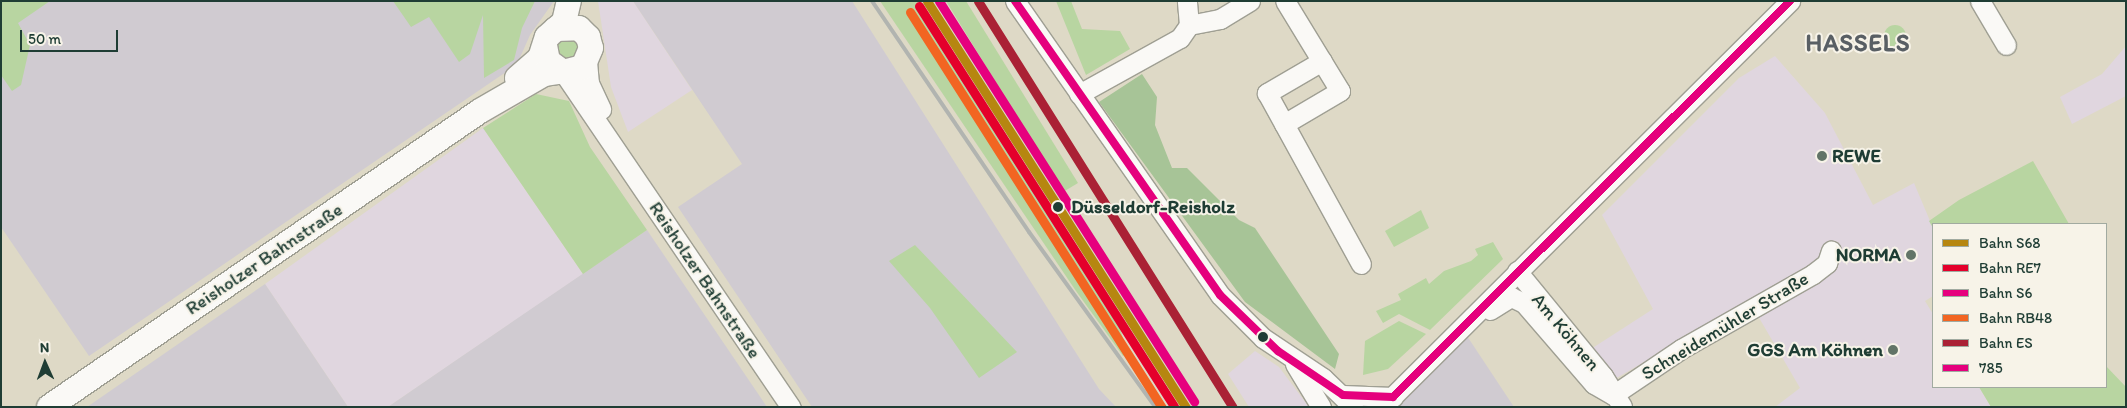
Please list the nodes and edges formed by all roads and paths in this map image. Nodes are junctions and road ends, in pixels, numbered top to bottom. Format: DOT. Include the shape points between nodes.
graph roads {
  1 [pos="569,1"];
  2 [pos="580,1"];
  3 [pos="1015,1"];
  4 [pos="1187,1"];
  5 [pos="1250,1"];
  6 [pos="1285,1"];
  7 [pos="1790,1"];
  8 [pos="1980,1"];
  9 [pos="1189,25"];
  10 [pos="584,32"];
  11 [pos="550,37"];
  12 [pos="2006,45"];
  13 [pos="587,61"];
  14 [pos="1322,61"];
  15 [pos="561,72"];
  16 [pos="1079,94"];
  17 [pos="480,111"];
  18 [pos="1284,124"];
  19 [pos="619,154"];
  20 [pos="1831,251"];
  21 [pos="1361,264"];
  22 [pos="1517,271"];
  23 [pos="1470,318"];
  24 [pos="1295,364"];
  25 [pos="1348,401"];
  26 [pos="1617,401"];
  27 [pos="1387,402"];
  28 [pos="49,407"];
  29 [pos="791,407"];
  30 [pos="1321,407"];
  1 -- 11 [label="main road" via="564,22"];
  2 -- 10 [label="main road, Reisholzer Bahnstraße"];
  3 -- 16 [label="street"];
  4 -- 9 [label="street"];
  5 -- 9 [label="street" via="1220,19"];
  6 -- 14 [label="street"];
  7 -- 22 [label="street"];
  8 -- 12 [label="street"];
  9 -- 16 [label="street" via="1171,44"];
  10 -- 11 [label="main road" via="572,26"];
  10 -- 13 [label="main road, Reisholzer Bahnstraße" via="591,48"];
  11 -- 15 [label="main road, Reisholzer Bahnstraße" via="548,61"];
  11 -- 17 [label="main road, Reisholzer Bahnstraße" via="531,67"];
  13 -- 15 [label="main road, Reisholzer Bahnstraße" via="580,70"];
  13 -- 19 [label="street, Reisholzer Bahnstraße" via="589,83"];
  14 -- 18 [label="street" via="1267,93"];
  14 -- 18 [label="street" via="1340,91"];
  15 -- 17 [label="main road, Reisholzer Bahnstraße" via="544,74"];
  15 -- 19 [label="street, Reisholzer Bahnstraße"];
  16 -- 24 [label="street" via="1220,295"];
  17 -- 28 [label="main road, Reisholzer Bahnstraße"];
  18 -- 21 [label="street"];
  19 -- 29 [label="street, Reisholzer Bahnstraße"];
  20 -- 26 [label="street, Schneidemühler Straße" via="1827,263 1813,274 1681,349"];
  22 -- 23 [label="street"];
  22 -- 26 [label="street, Am Köhnen" via="1602,376"];
  23 -- 26 [label="street, Am Köhnen" via="1504,298 1524,303 1594,384"];
  23 -- 27 [label="street"];
  24 -- 25 [label="street"];
  24 -- 30 [label="street"];
  25 -- 27 [label="street"];
}
